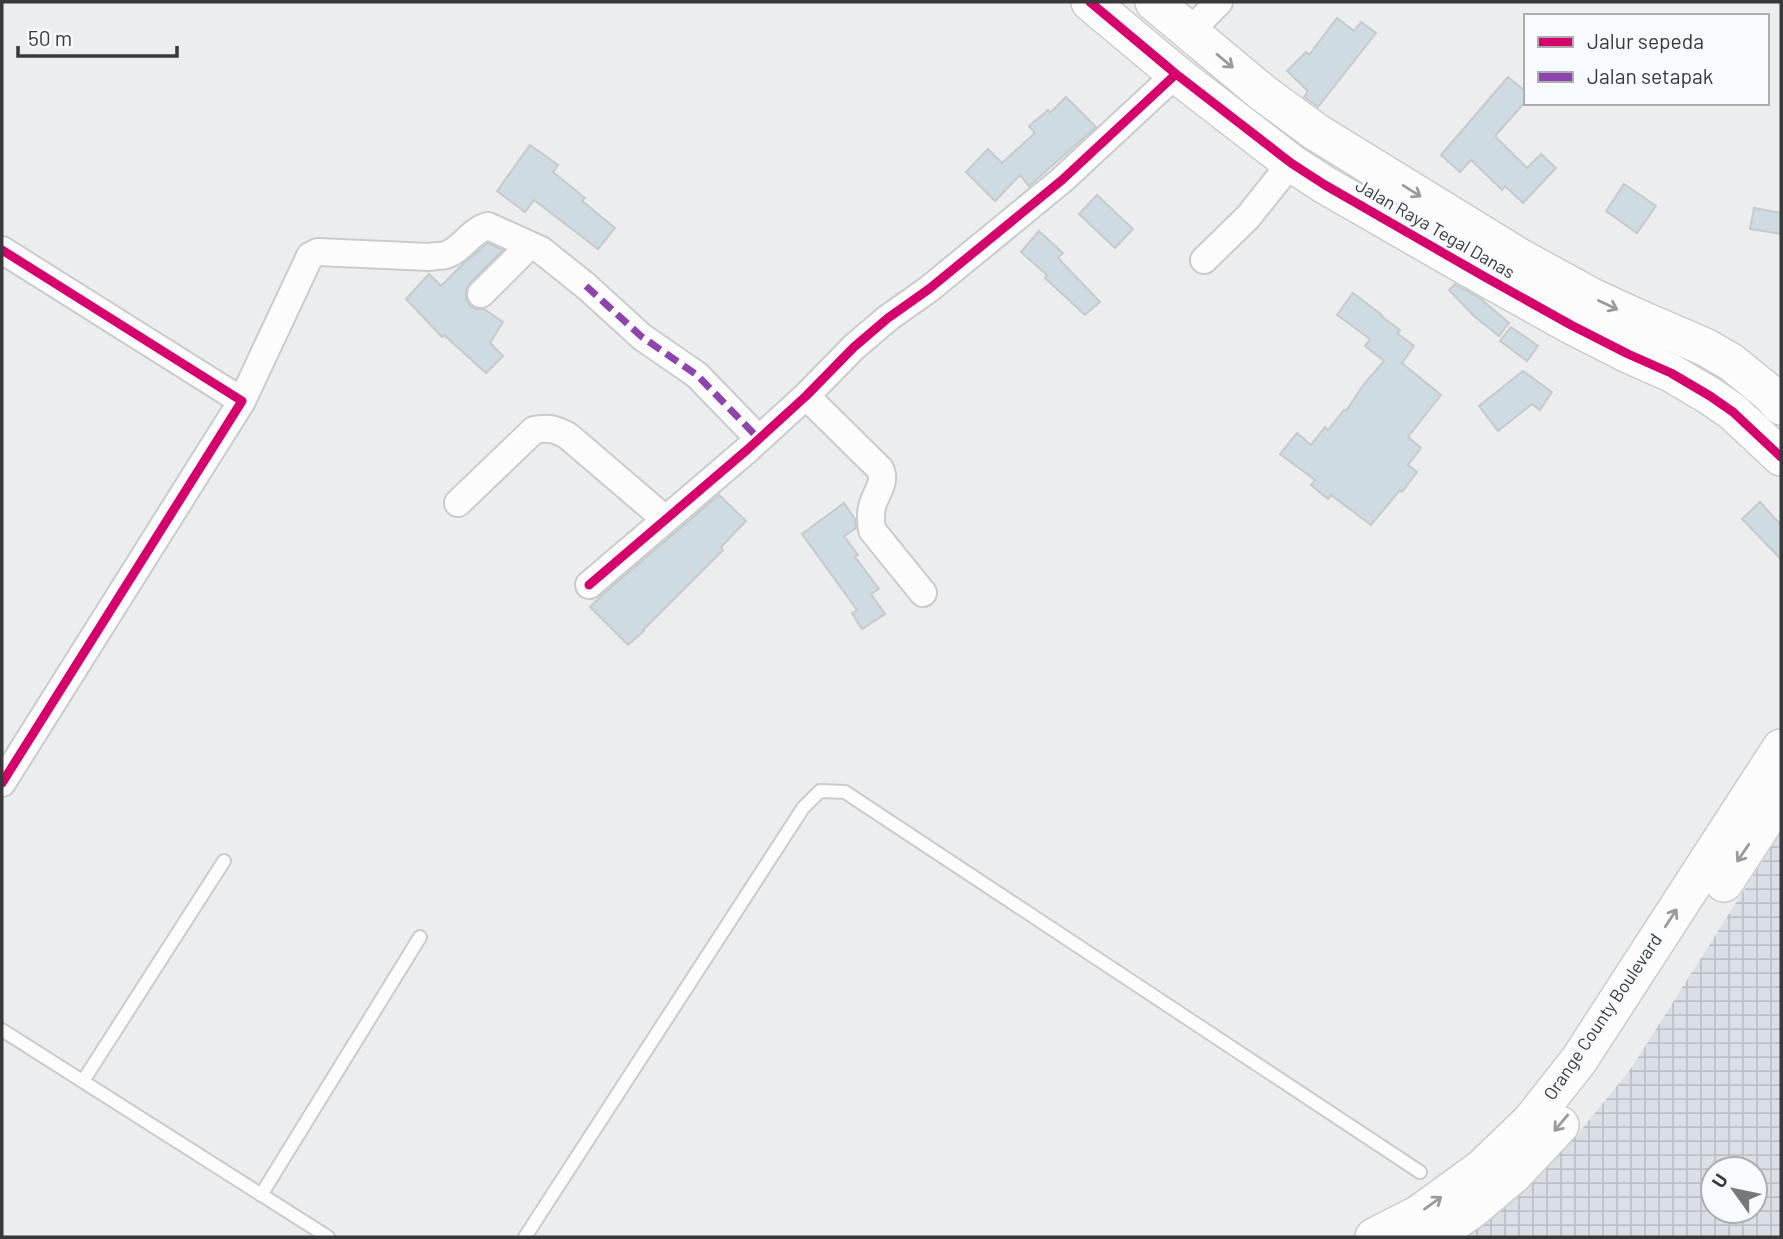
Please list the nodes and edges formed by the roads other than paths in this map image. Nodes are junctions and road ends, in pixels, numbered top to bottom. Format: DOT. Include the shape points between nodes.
graph roads {
  1 [pos="1090,2"];
  2 [pos="1154,2"];
  3 [pos="1219,2"];
  4 [pos="1190,31"];
  5 [pos="1176,74"];
  6 [pos="1263,93"];
  7 [pos="1239,123"];
  8 [pos="1291,163"];
  9 [pos="530,245"];
  10 [pos="2,250"];
  11 [pos="1204,260"];
  12 [pos="481,294"];
  13 [pos="806,396"];
  14 [pos="242,401"];
  15 [pos="1781,406"];
  16 [pos="759,439"];
  17 [pos="1781,457"];
  18 [pos="458,503"];
  19 [pos="665,519"];
  20 [pos="589,585"];
  21 [pos="923,593"];
  22 [pos="1781,748"];
  23 [pos="2,783"];
  24 [pos="1781,796"];
  25 [pos="225,861"];
  26 [pos="420,937"];
  27 [pos="2,1030"];
  28 [pos="83,1081"];
  29 [pos="1420,1172"];
  30 [pos="261,1195"];
  31 [pos="328,1237"];
  32 [pos="525,1237"];
  33 [pos="1374,1237"];
  34 [pos="1433,1237"];
  1 -- 5 [label="street, Jalan Raya Tegal Danas"];
  2 -- 4 [label="street, Jalan Raya Tegal Danas"];
  3 -- 4 [label="street"];
  4 -- 6 [label="street, Jalan Raya Tegal Danas, one-way"];
  5 -- 7 [label="street, Jalan Raya Tegal Danas"];
  5 -- 13 [label="street" via="1062,180 871,332"];
  6 -- 7 [label="street"];
  6 -- 15 [label="street, Jalan Raya Tegal Danas, one-way" via="1316,132 1519,257 1731,362"];
  7 -- 8 [label="street, Jalan Raya Tegal Danas"];
  8 -- 11 [label="street" via="1248,217"];
  8 -- 17 [label="street, Jalan Raya Tegal Danas" via="1485,277 1710,396"];
  9 -- 12 [label="street"];
  9 -- 14 [label="street" via="488,226 445,255 313,253"];
  9 -- 16 [label="street" via="696,375"];
  10 -- 14 [label="street"];
  13 -- 16 [label="street"];
  13 -- 21 [label="street" via="880,469 883,479 873,504 872,530"];
  14 -- 23 [label="street"];
  16 -- 19 [label="street"];
  18 -- 19 [label="street" via="534,430 546,428 568,436"];
  19 -- 20 [label="street"];
  33 -- 22 [label="street, Orange County Boulevard, one-way" via="1419,1214 1481,1169 1531,1121 1578,1060"];
  24 -- 34 [label="street, Orange County Boulevard, one-way" via="1561,1124 1513,1175"];
  25 -- 28 [label="lane"];
  26 -- 30 [label="lane"];
  27 -- 28 [label="lane"];
  28 -- 30 [label="lane"];
  29 -- 32 [label="lane" via="845,792 820,792 803,808"];
  30 -- 31 [label="lane"];
}
